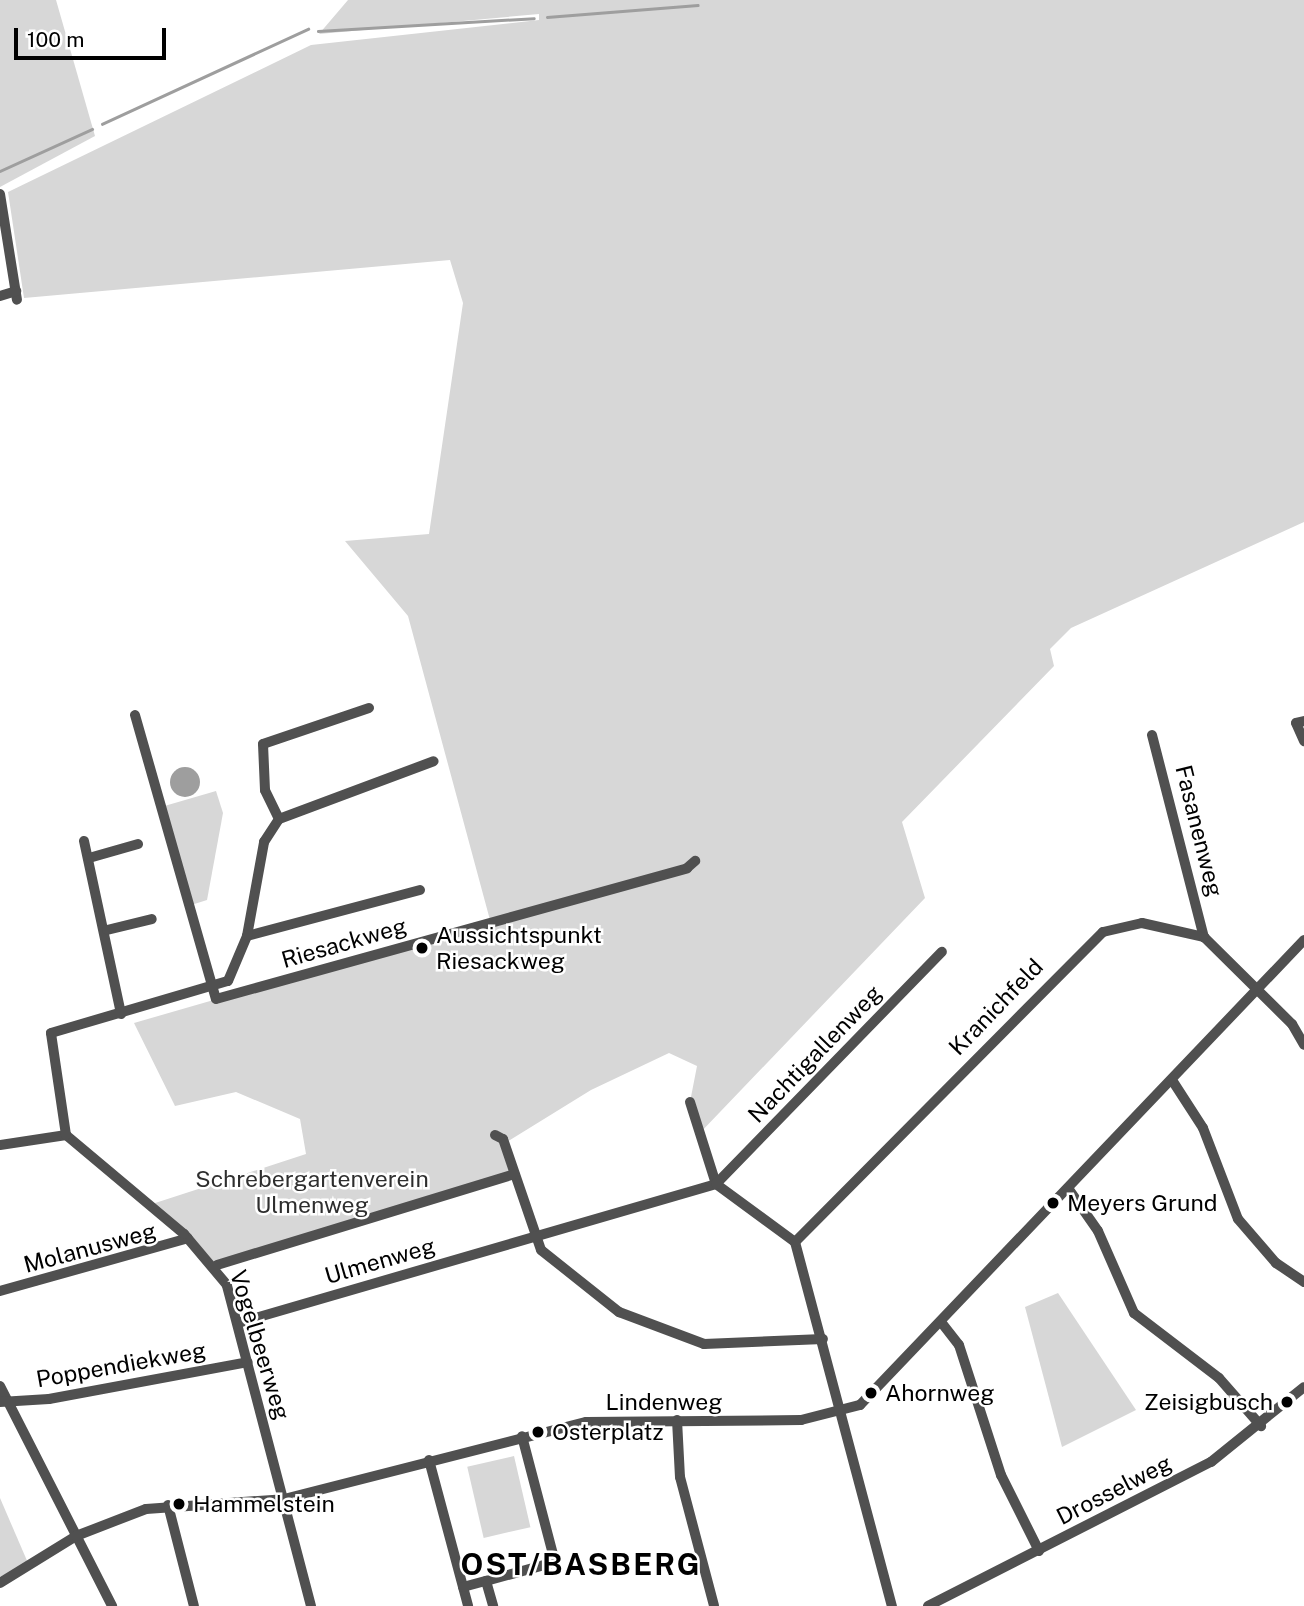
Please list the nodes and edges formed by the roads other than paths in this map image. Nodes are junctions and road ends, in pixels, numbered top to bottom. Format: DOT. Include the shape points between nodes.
graph roads {
  1 [pos="0,194"];
  2 [pos="0,296"];
  3 [pos="369,708"];
  4 [pos="135,715"];
  5 [pos="1304,721"];
  6 [pos="1152,736"];
  7 [pos="1304,741"];
  8 [pos="433,761"];
  9 [pos="279,819"];
  10 [pos="84,841"];
  11 [pos="138,844"];
  12 [pos="89,858"];
  13 [pos="695,861"];
  14 [pos="421,890"];
  15 [pos="152,919"];
  16 [pos="107,930"];
  17 [pos="247,936"];
  18 [pos="1204,937"];
  19 [pos="1304,940"];
  20 [pos="942,952"];
  21 [pos="211,988"];
  22 [pos="1258,990"];
  23 [pos="121,1014"];
  24 [pos="1304,1045"];
  25 [pos="1171,1080"];
  26 [pos="690,1102"];
  27 [pos="66,1135"];
  28 [pos="495,1135"];
  29 [pos="0,1145"];
  30 [pos="514,1174"];
  31 [pos="716,1184"];
  32 [pos="1068,1188"];
  33 [pos="533,1236"];
  34 [pos="188,1238"];
  35 [pos="795,1242"];
  36 [pos="216,1265"];
  37 [pos="1304,1282"];
  38 [pos="0,1291"];
  39 [pos="941,1322"];
  40 [pos="238,1324"];
  41 [pos="823,1339"];
  42 [pos="248,1362"];
  43 [pos="0,1386"];
  44 [pos="1303,1390"];
  45 [pos="4,1402"];
  46 [pos="842,1413"];
  47 [pos="677,1420"];
  48 [pos="1261,1426"];
  49 [pos="522,1436"];
  50 [pos="429,1460"];
  51 [pos="284,1499"];
  52 [pos="168,1505"];
  53 [pos="76,1536"];
  54 [pos="1039,1551"];
  55 [pos="486,1581"];
  56 [pos="0,1583"];
  57 [pos="463,1587"];
  58 [pos="112,1606"];
  59 [pos="194,1606"];
  60 [pos="311,1606"];
  61 [pos="468,1606"];
  62 [pos="492,1606"];
  63 [pos="714,1606"];
  64 [pos="892,1606"];
  65 [pos="928,1606"];
  1 -- 2 [label="street" via="17,296"];
  3 -- 9 [label="street" via="263,744 265,790"];
  4 -- 21 [label="street"];
  5 -- 7 [label="street" via="1296,723"];
  6 -- 18 [label="street, Fasanenweg"];
  8 -- 9 [label="street"];
  9 -- 17 [label="street" via="256,868"];
  10 -- 12 [label="street"];
  11 -- 12 [label="street"];
  12 -- 16 [label="street"];
  13 -- 21 [label="street, Riesackweg" via="687,868 233,996 216,999"];
  14 -- 17 [label="street"];
  15 -- 16 [label="street"];
  16 -- 23 [label="street"];
  17 -- 21 [label="street" via="228,981"];
  18 -- 22 [label="street"];
  18 -- 35 [label="street, Kranichfeld" via="1142,923 1090,940"];
  19 -- 22 [label="street"];
  20 -- 31 [label="street, Nachtigallenweg"];
  21 -- 23 [label="street, Riesackweg"];
  22 -- 24 [label="street"];
  22 -- 25 [label="street"];
  23 -- 27 [label="street, Riesackweg" via="51,1033"];
  25 -- 32 [label="street"];
  25 -- 37 [label="street" via="1203,1128 1238,1219 1276,1264"];
  26 -- 31 [label="street"];
  27 -- 29 [label="street"];
  27 -- 34 [label="street, Vogelbeerweg"];
  28 -- 30 [label="street" via="503,1139"];
  30 -- 33 [label="street"];
  30 -- 36 [label="street"];
  31 -- 33 [label="street, Ulmenweg"];
  31 -- 35 [label="street"];
  32 -- 39 [label="street"];
  32 -- 48 [label="street" via="1098,1231 1134,1313 1219,1378"];
  33 -- 40 [label="street, Ulmenweg"];
  33 -- 41 [label="street" via="586,1292 670,1334 704,1343"];
  34 -- 36 [label="street, Vogelbeerweg"];
  34 -- 38 [label="street, Molanusweg"];
  35 -- 41 [label="street"];
  36 -- 40 [label="street, Vogelbeerweg"];
  39 -- 46 [label="street" via="860,1405"];
  39 -- 54 [label="street" via="959,1345 1001,1475"];
  40 -- 42 [label="street, Vogelbeerweg"];
  41 -- 46 [label="street"];
  42 -- 45 [label="street, Poppendiekweg"];
  42 -- 51 [label="street, Vogelbeerweg"];
  43 -- 45 [label="street"];
  44 -- 48 [label="street, Drosselweg"];
  45 -- 53 [label="street"];
  46 -- 47 [label="street, Lindenweg" via="752,1423"];
  46 -- 64 [label="street"];
  47 -- 49 [label="street, Lindenweg" via="586,1422"];
  47 -- 63 [label="street" via="680,1477"];
  48 -- 54 [label="street, Drosselweg" via="1212,1462"];
  49 -- 50 [label="street, Lindenweg"];
  49 -- 55 [label="street" via="555,1562"];
  50 -- 51 [label="street, Lindenweg"];
  50 -- 57 [label="street"];
  51 -- 52 [label="street"];
  51 -- 60 [label="street, Vogelbeerweg"];
  52 -- 53 [label="street"];
  52 -- 59 [label="street"];
  53 -- 56 [label="street"];
  53 -- 58 [label="street"];
  54 -- 65 [label="street, Drosselweg"];
  55 -- 57 [label="street"];
  55 -- 62 [label="street"];
  57 -- 61 [label="street"];
}
